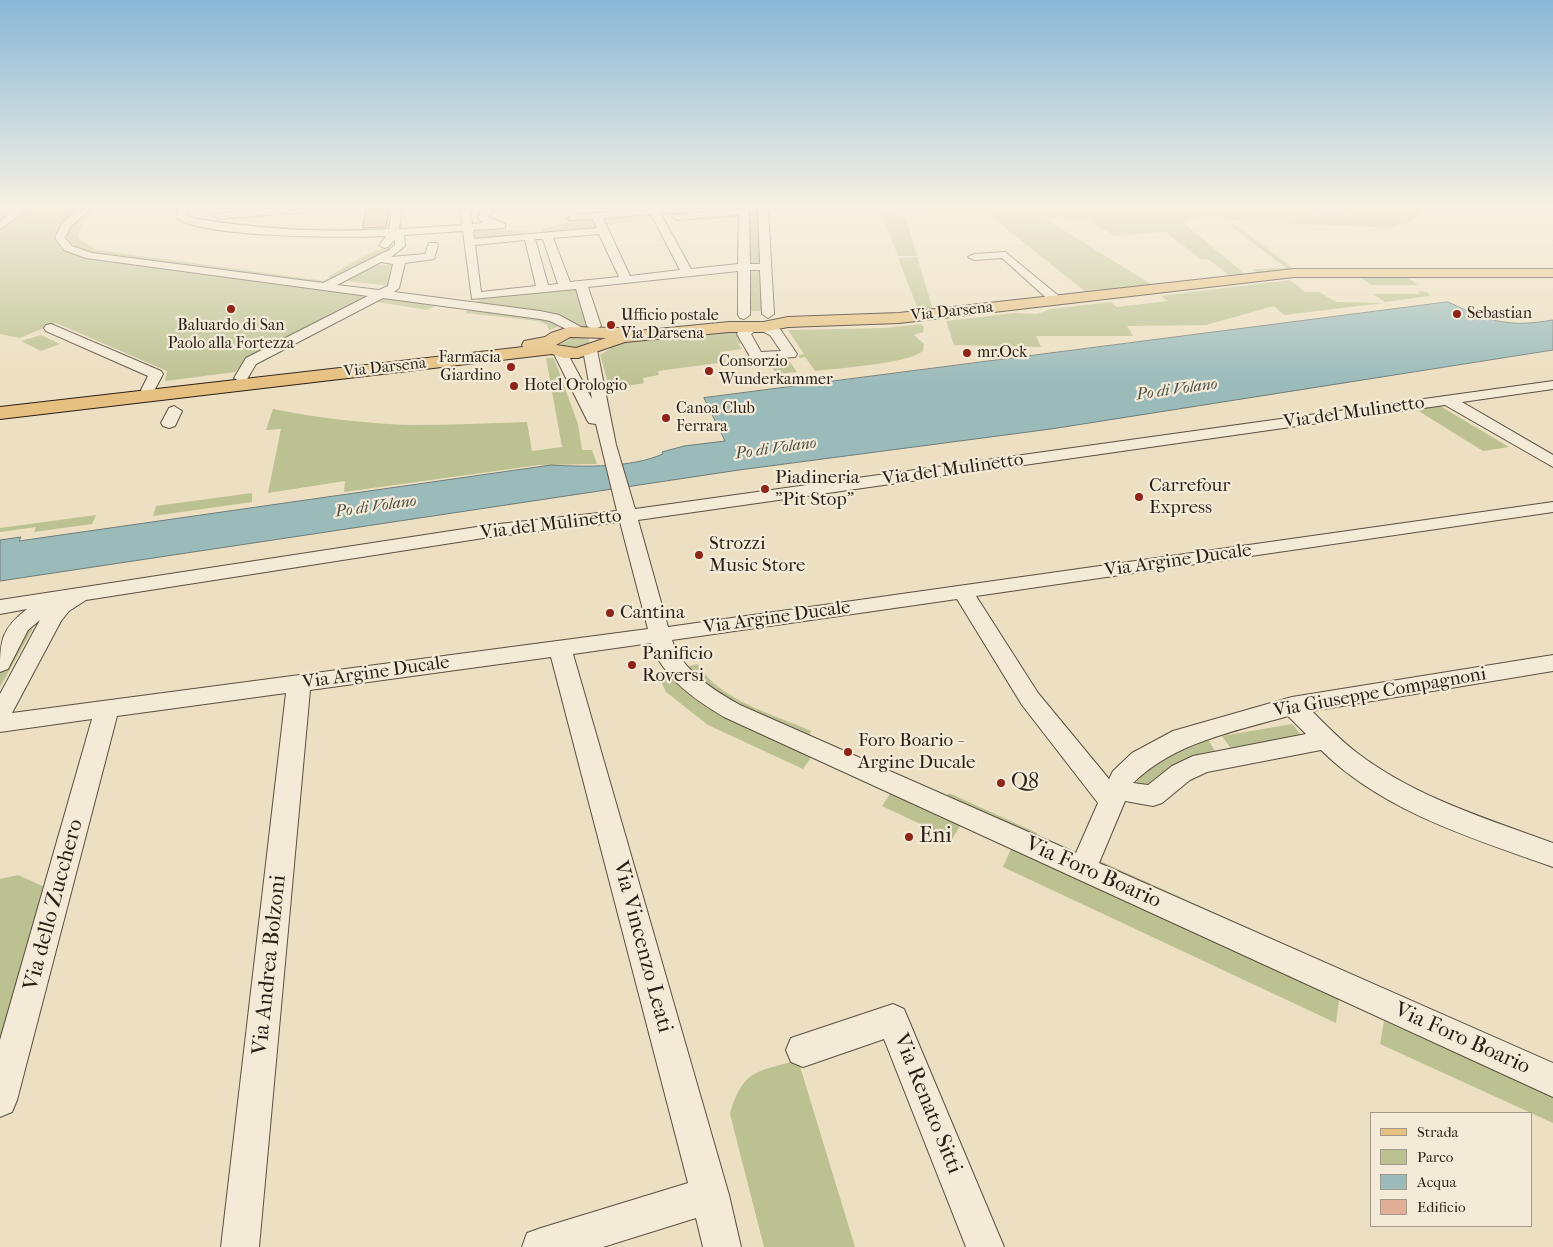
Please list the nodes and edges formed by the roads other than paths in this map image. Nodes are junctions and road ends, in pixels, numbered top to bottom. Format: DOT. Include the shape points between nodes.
graph roads {
  1 [pos="175,266"];
  2 [pos="367,266"];
  3 [pos="397,266"];
  4 [pos="469,266"];
  5 [pos="537,266"];
  6 [pos="620,266"];
  7 [pos="683,266"];
  8 [pos="1018,266"];
  9 [pos="744,267"];
  10 [pos="766,267"];
  11 [pos="558,268"];
  12 [pos="538,270"];
  13 [pos="687,273"];
  14 [pos="1553,273"];
  15 [pos="626,280"];
  16 [pos="581,285"];
  17 [pos="326,286"];
  18 [pos="565,286"];
  19 [pos="543,289"];
  20 [pos="384,294"];
  21 [pos="476,296"];
  22 [pos="1056,300"];
  23 [pos="466,305"];
  24 [pos="759,320"];
  25 [pos="52,328"];
  26 [pos="592,337"];
  27 [pos="557,340"];
  28 [pos="241,378"];
  29 [pos="219,384"];
  30 [pos="1553,385"];
  31 [pos="148,390"];
  32 [pos="1447,400"];
  33 [pos="0,407"];
  34 [pos="0,413"];
  35 [pos="608,445"];
  36 [pos="1553,462"];
  37 [pos="1553,507"];
  38 [pos="627,516"];
  39 [pos="962,591"];
  40 [pos="85,594"];
  41 [pos="0,606"];
  42 [pos="5,632"];
  43 [pos="659,635"];
  44 [pos="560,648"];
  45 [pos="1553,663"];
  46 [pos="0,664"];
  47 [pos="299,683"];
  48 [pos="14,691"];
  49 [pos="1292,706"];
  50 [pos="107,709"];
  51 [pos="0,711"];
  52 [pos="55,716"];
  53 [pos="0,723"];
  54 [pos="1208,729"];
  55 [pos="1326,740"];
  56 [pos="1231,757"];
  57 [pos="1114,794"];
  58 [pos="1553,855"];
  59 [pos="1083,868"];
  60 [pos="803,1050"];
  61 [pos="1553,1080"];
  62 [pos="0,1100"];
  63 [pos="710,1195"];
  64 [pos="240,1247"];
  65 [pos="541,1247"];
  66 [pos="722,1247"];
  67 [pos="985,1247"];
  1 -- 17 [label="street"];
  2 -- 17 [label="street"];
  3 -- 20 [label="street" via="393,288"];
  4 -- 21 [label="street"];
  5 -- 12 [label="street"];
  6 -- 15 [label="street"];
  7 -- 13 [label="street"];
  8 -- 22 [label="street"];
  9 -- 10 [label="street"];
  9 -- 13 [label="street"];
  9 -- 24 [label="street"];
  10 -- 24 [label="street"];
  11 -- 12 [label="street"];
  11 -- 18 [label="street"];
  12 -- 19 [label="street"];
  13 -- 15 [label="street"];
  14 -- 22 [label="main road, Via Darsena" via="1301,273"];
  15 -- 16 [label="street"];
  16 -- 18 [label="street"];
  16 -- 26 [label="street"];
  17 -- 20 [label="street"];
  18 -- 19 [label="street"];
  19 -- 21 [label="street"];
  20 -- 23 [label="street"];
  20 -- 28 [label="street" via="251,362"];
  21 -- 23 [label="street"];
  22 -- 24 [label="main road, Via Darsena" via="892,319"];
  23 -- 27 [label="street" via="548,317"];
  24 -- 26 [label="main road, Via Darsena" via="729,327"];
  25 -- 31 [label="street" via="156,374"];
  26 -- 27 [label="street"];
  26 -- 27 [label="main road, Via Darsena" via="574,353"];
  26 -- 35 [label="street"];
  27 -- 28 [label="main road, Via Darsena"];
  27 -- 29 [label="main road, Via Darsena"];
  27 -- 35 [label="street"];
  28 -- 29 [label="main road, Via Darsena"];
  29 -- 31 [label="main road, Via Darsena"];
  29 -- 34 [label="main road, Via Darsena"];
  30 -- 32 [label="street, Via del Mulinetto"];
  31 -- 33 [label="main road, Via Darsena"];
  32 -- 36 [label="street"];
  32 -- 38 [label="street, Via del Mulinetto"];
  35 -- 38 [label="street, Via Foro Boario"];
  37 -- 39 [label="street, Via Argine Ducale"];
  38 -- 40 [label="street, Via del Mulinetto" via="498,530"];
  38 -- 43 [label="street, Via Foro Boario"];
  39 -- 43 [label="street, Via Argine Ducale"];
  39 -- 57 [label="street" via="1030,699"];
  40 -- 41 [label="street, Via del Mulinetto"];
  40 -- 42 [label="street, Via del Mulinetto" via="59,601"];
  40 -- 48 [label="street, Via del Mulinetto" via="58,610"];
  42 -- 46 [label="street, Via del Mulinetto" via="8,652"];
  43 -- 44 [label="street, Via Argine Ducale"];
  43 -- 59 [label="street, Via Foro Boario" via="680,673 715,701"];
  44 -- 47 [label="street, Via Argine Ducale"];
  44 -- 63 [label="street, Via Vincenzo Leati"];
  45 -- 49 [label="street, Via Giuseppe Compagnoni"];
  47 -- 50 [label="street, Via Argine Ducale"];
  47 -- 64 [label="street, Via Andrea Bolzoni"];
  48 -- 51 [label="street, Via del Mulinetto"];
  48 -- 52 [label="street" via="16,705 21,710"];
  49 -- 54 [label="street, Via Giuseppe Compagnoni"];
  49 -- 55 [label="street"];
  50 -- 52 [label="street, Via Argine Ducale"];
  50 -- 62 [label="street, Via dello Zucchero"];
  52 -- 53 [label="street, Via Argine Ducale"];
  54 -- 56 [label="street"];
  54 -- 57 [label="street, Via Giuseppe Compagnoni" via="1182,738 1141,760 1122,778"];
  55 -- 56 [label="street, Via Giuseppe Compagnoni"];
  55 -- 58 [label="street" via="1360,768 1405,794"];
  56 -- 57 [label="street, Via Giuseppe Compagnoni" via="1192,767 1153,796"];
  57 -- 59 [label="street, Via Giuseppe Compagnoni"];
  59 -- 61 [label="street, Via Foro Boario"];
  60 -- 67 [label="street, Via Renato Sitti" via="892,1020"];
  63 -- 65 [label="street"];
  63 -- 66 [label="street, Via Vincenzo Leati"];
}
